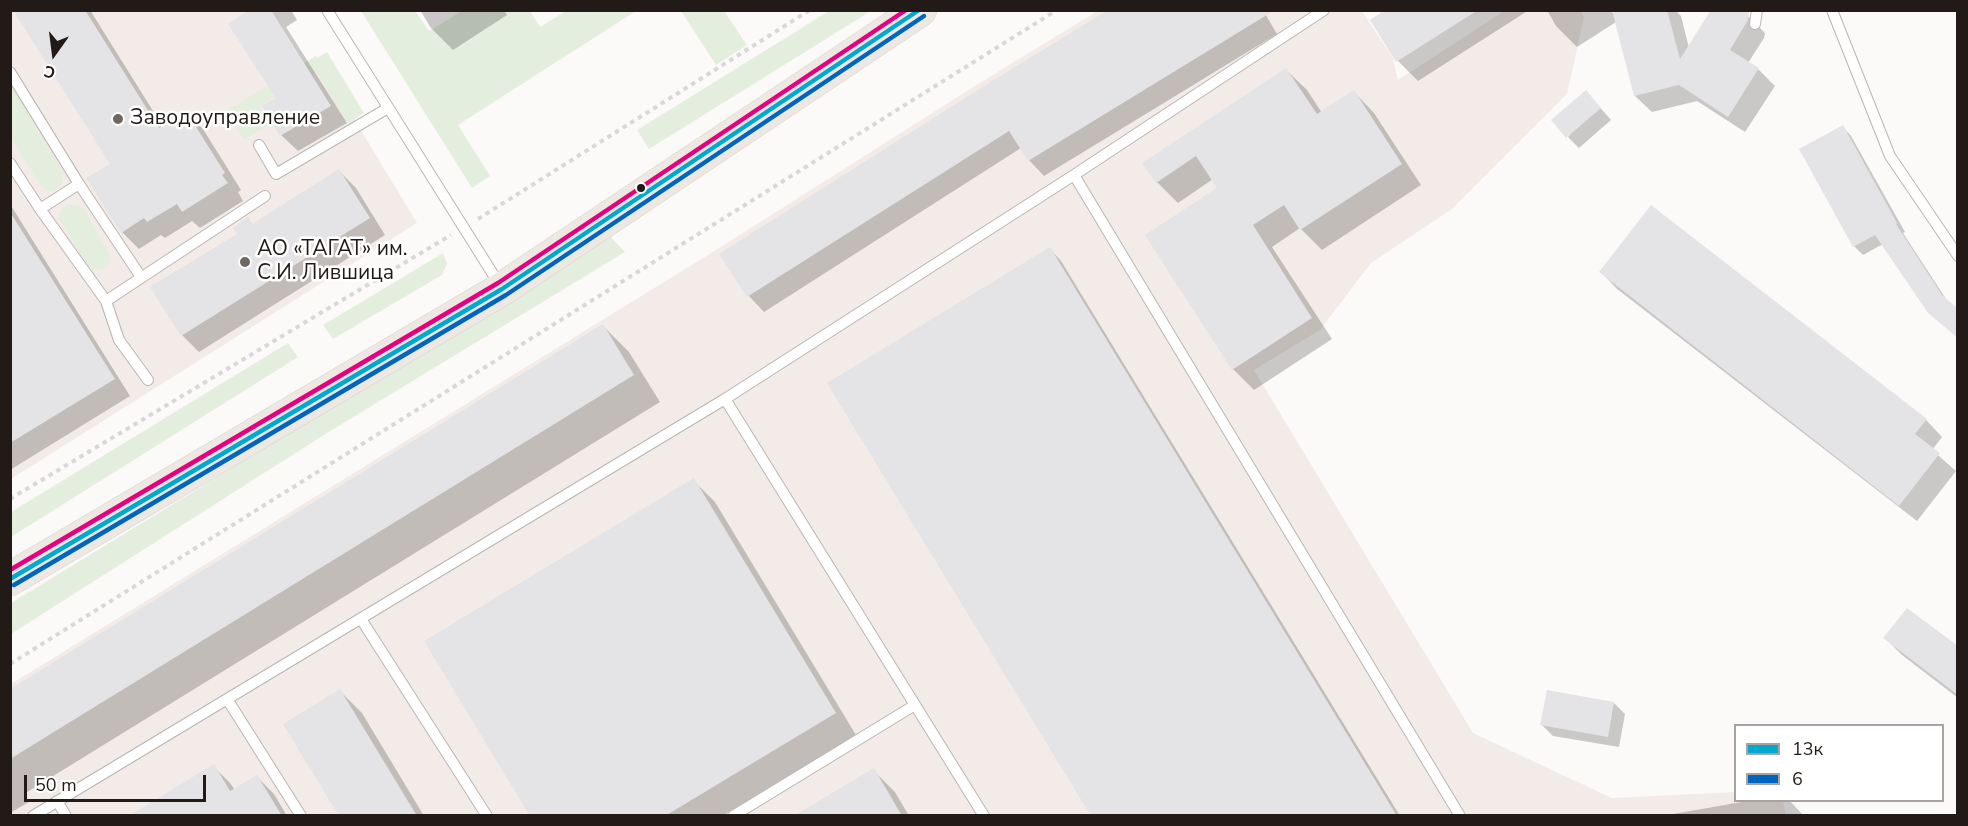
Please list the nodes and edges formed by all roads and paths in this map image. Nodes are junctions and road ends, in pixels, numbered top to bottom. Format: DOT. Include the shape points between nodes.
graph roads {
  1 [pos="327,10"];
  2 [pos="810,10"];
  3 [pos="1057,10"];
  4 [pos="1324,10"];
  5 [pos="1757,10"];
  6 [pos="1832,10"];
  7 [pos="915,12"];
  8 [pos="1755,24"];
  9 [pos="10,72"];
  10 [pos="388,108"];
  11 [pos="259,145"];
  12 [pos="10,162"];
  13 [pos="1074,175"];
  14 [pos="79,184"];
  15 [pos="265,196"];
  16 [pos="40,209"];
  17 [pos="464,227"];
  18 [pos="1958,256"];
  19 [pos="141,277"];
  20 [pos="502,289"];
  21 [pos="106,301"];
  22 [pos="148,380"];
  23 [pos="725,399"];
  24 [pos="10,499"];
  25 [pos="10,579"];
  26 [pos="361,619"];
  27 [pos="10,664"];
  28 [pos="227,699"];
  29 [pos="915,705"];
  30 [pos="57,801"];
  31 [pos="33,816"];
  32 [pos="66,816"];
  33 [pos="301,816"];
  34 [pos="487,816"];
  35 [pos="734,816"];
  36 [pos="984,816"];
  37 [pos="1460,816"];
  1 -- 10 [label="lane"];
  2 -- 17 [label="path"];
  3 -- 27 [label="path"];
  4 -- 13 [label="lane"];
  5 -- 8 [label="lane"];
  6 -- 18 [label="lane" via="1890,156"];
  7 -- 20 [label="main road"];
  9 -- 14 [label="lane"];
  10 -- 11 [label="lane" via="276,174"];
  10 -- 17 [label="lane"];
  12 -- 16 [label="lane"];
  13 -- 23 [label="lane"];
  13 -- 37 [label="lane"];
  14 -- 16 [label="lane"];
  14 -- 19 [label="lane"];
  15 -- 19 [label="lane"];
  16 -- 21 [label="lane"];
  17 -- 20 [label="lane"];
  17 -- 24 [label="path"];
  19 -- 21 [label="lane"];
  20 -- 25 [label="main road"];
  21 -- 22 [label="lane" via="119,339"];
  23 -- 26 [label="lane"];
  23 -- 29 [label="lane"];
  26 -- 28 [label="lane"];
  26 -- 34 [label="lane"];
  28 -- 30 [label="lane"];
  28 -- 33 [label="lane"];
  29 -- 35 [label="lane"];
  29 -- 36 [label="lane"];
  30 -- 31 [label="lane"];
  30 -- 32 [label="lane"];
}
